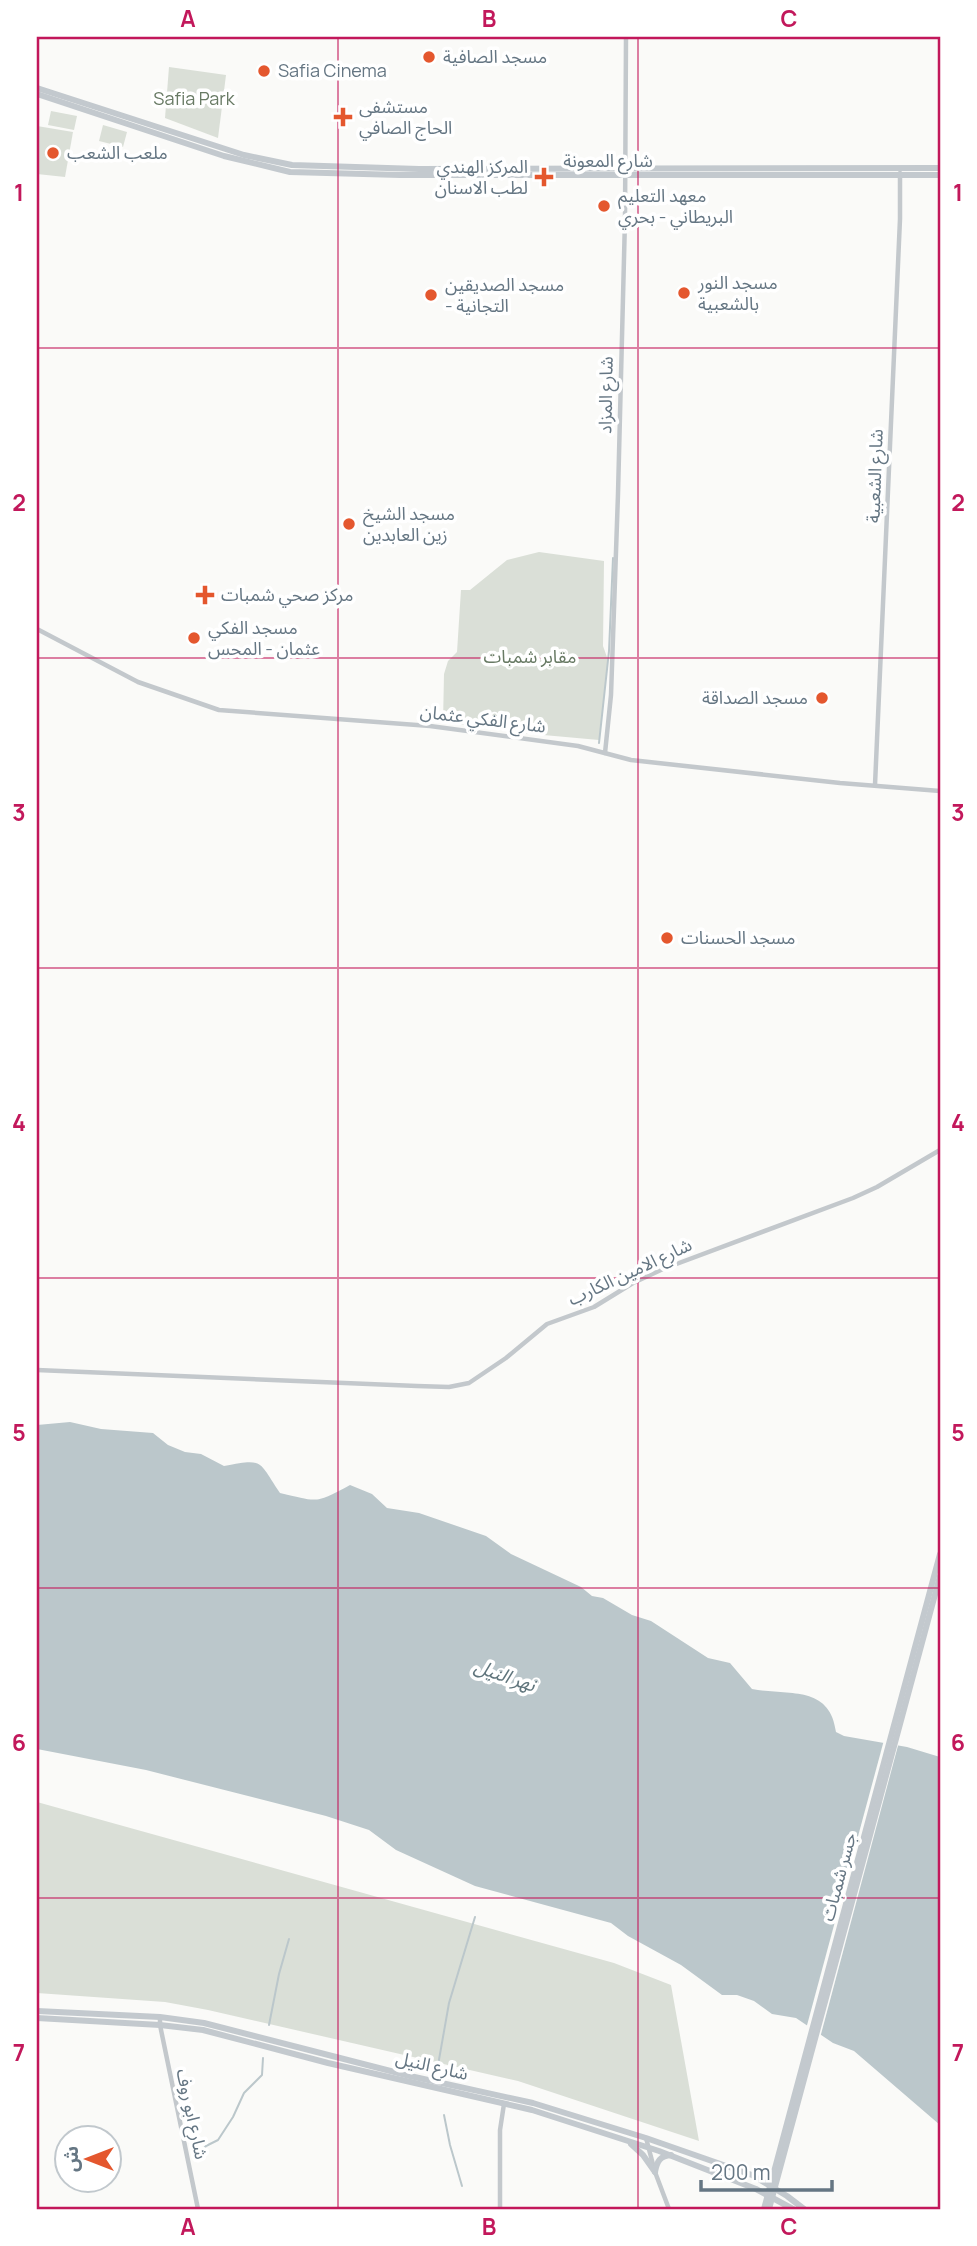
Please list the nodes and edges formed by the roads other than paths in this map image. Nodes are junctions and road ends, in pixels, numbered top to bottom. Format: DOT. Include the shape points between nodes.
graph roads {
  1 [pos="626,37"];
  2 [pos="37,88"];
  3 [pos="37,94"];
  4 [pos="940,169"];
  5 [pos="625,172"];
  6 [pos="900,172"];
  7 [pos="940,175"];
  8 [pos="37,629"];
  9 [pos="605,753"];
  10 [pos="875,786"];
  11 [pos="940,791"];
  12 [pos="940,1150"];
  13 [pos="37,1370"];
  14 [pos="940,1554"];
  15 [pos="940,1576"];
  16 [pos="37,2011"];
  17 [pos="37,2018"];
  18 [pos="160,2021"];
  19 [pos="504,2104"];
  20 [pos="646,2138"];
  21 [pos="626,2141"];
  22 [pos="647,2147"];
  23 [pos="671,2155"];
  24 [pos="655,2172"];
  25 [pos="767,2208"];
  26 [pos="198,2209"];
  27 [pos="500,2209"];
  28 [pos="669,2209"];
  29 [pos="793,2209"];
  30 [pos="804,2209"];
  1 -- 5 [label="street, شارع المزاد"];
  2 -- 5 [label="main road, شارع المعونة" via="282,164"];
  3 -- 5 [label="main road, شارع المعونة" via="224,156 290,172"];
  4 -- 6 [label="main road, شارع المعونة"];
  5 -- 6 [label="main road, شارع المعونة"];
  5 -- 9 [label="street, شارع المزاد" via="618,494"];
  6 -- 7 [label="main road, شارع المعونة"];
  6 -- 10 [label="street, شارع الشعبية"];
  8 -- 9 [label="street, شارع الفكي عثمان" via="138,682 219,710 439,727"];
  9 -- 10 [label="street, شارع الفكي عثمان" via="631,760"];
  10 -- 11 [label="street, شارع الفكي عثمان"];
  12 -- 13 [label="street, شارع الامين الكارب" via="853,1198 663,1269 594,1307 547,1324 480,1377 460,1386"];
  14 -- 25 [label="main road, جسر شمبات"];
  15 -- 25 [label="main road, جسر شمبات"];
  16 -- 18 [label="main road, شارع النيل"];
  17 -- 18 [label="main road, شارع النيل"];
  18 -- 19 [label="main road, شارع النيل"];
  18 -- 20 [label="main road, شارع النيل" via="220,2027 506,2096"];
  18 -- 26 [label="street, شارع ابو روف"];
  19 -- 21 [label="main road, شارع النيل"];
  19 -- 27 [label="street" via="499,2130"];
  20 -- 22 [label="street"];
  20 -- 30 [label="main road, شارع النيل" via="752,2175"];
  21 -- 22 [label="main road, شارع النيل"];
  21 -- 24 [label="main road"];
  22 -- 23 [label="main road, شارع النيل"];
  22 -- 24 [label="street"];
  23 -- 24 [label="main road" via="658,2161"];
  23 -- 29 [label="main road, شارع النيل"];
  24 -- 28 [label="street"];
}
